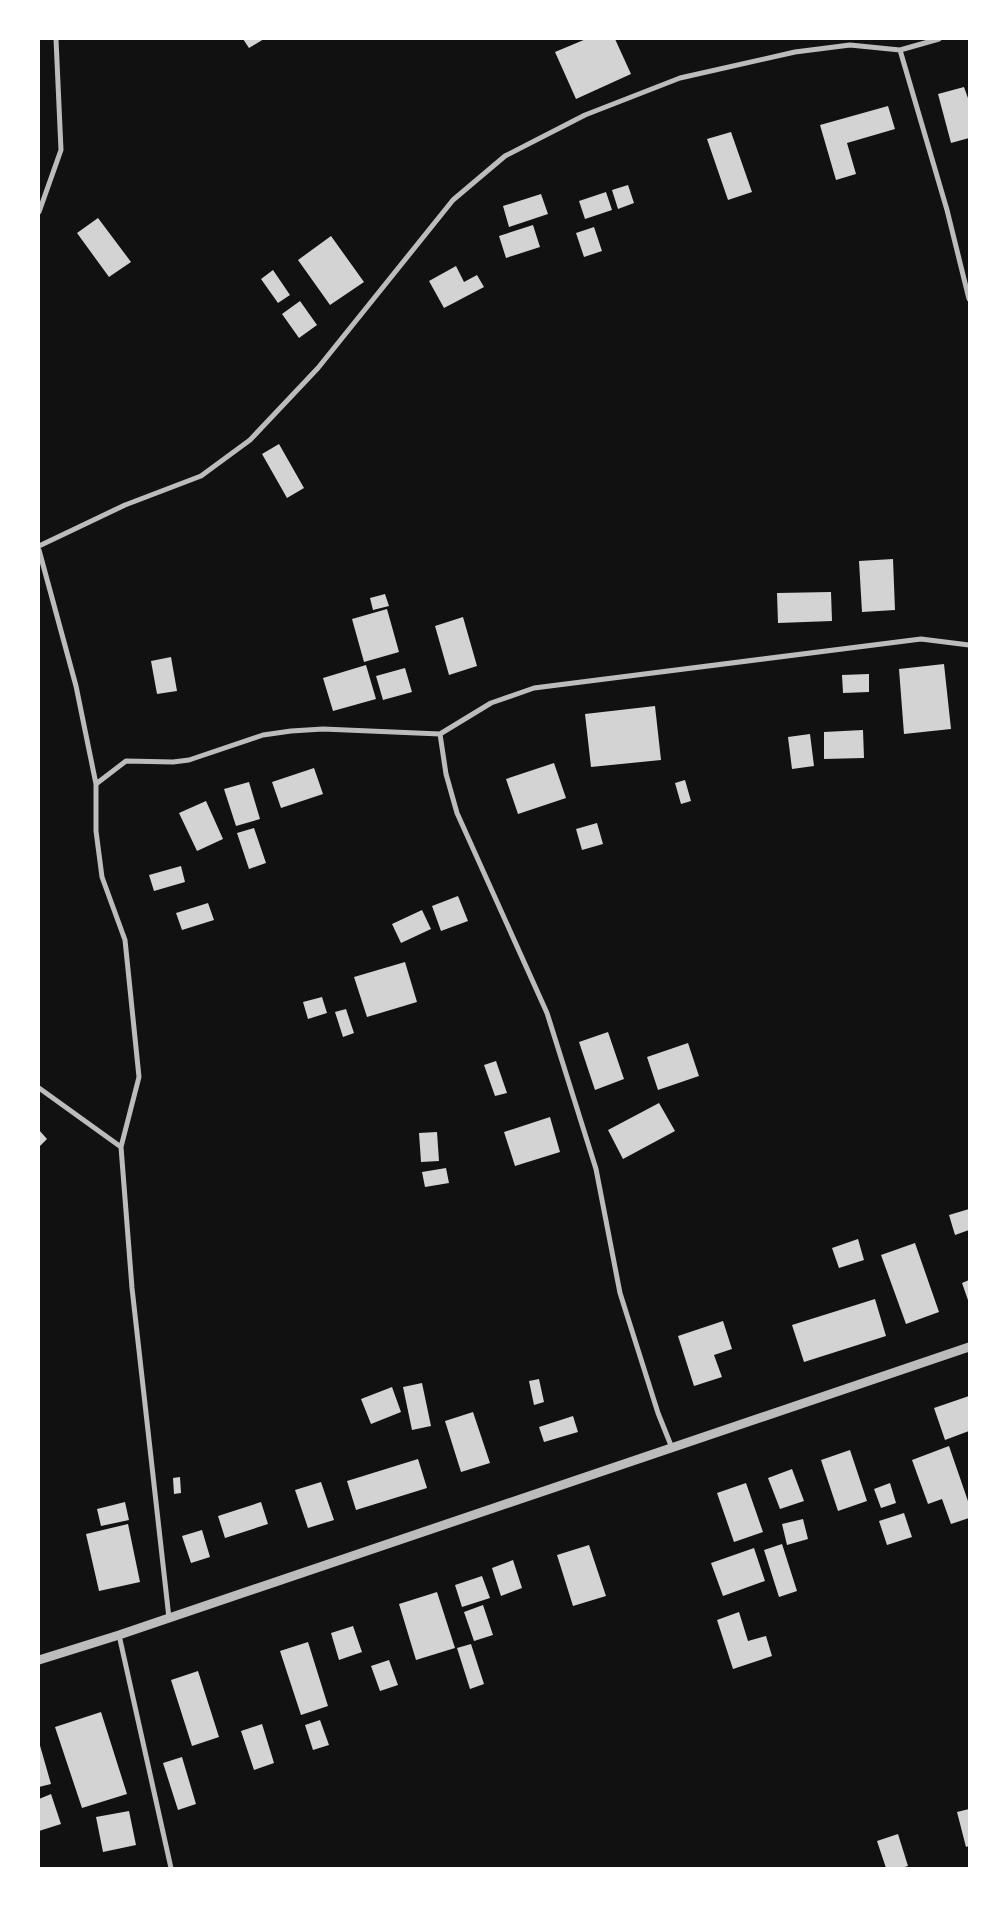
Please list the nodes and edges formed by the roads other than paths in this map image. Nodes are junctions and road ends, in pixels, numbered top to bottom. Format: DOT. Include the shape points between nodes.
graph roads {
  1 [pos="56,39"];
  2 [pos="939,39"];
  3 [pos="900,50"];
  4 [pos="39,212"];
  5 [pos="969,299"];
  6 [pos="39,546"];
  7 [pos="39,550"];
  8 [pos="969,645"];
  9 [pos="440,734"];
  10 [pos="96,784"];
  11 [pos="39,1088"];
  12 [pos="121,1147"];
  13 [pos="969,1347"];
  14 [pos="672,1448"];
  15 [pos="169,1618"];
  16 [pos="119,1635"];
  17 [pos="39,1660"];
  18 [pos="171,1868"];
  1 -- 4 [label="street" via="61,150"];
  2 -- 3 [label="street"];
  3 -- 5 [label="street" via="947,210"];
  3 -- 6 [label="street" via="850,45 795,52 680,78 585,115 504,156 453,200 318,368 250,440 201,476 125,504"];
  7 -- 10 [label="street" via="76,686"];
  8 -- 9 [label="street" via="921,639 534,688 491,703"];
  9 -- 10 [label="street" via="332,729 263,735 189,760 126,761"];
  9 -- 14 [label="street" via="456,813 547,1013 596,1169 620,1293"];
  10 -- 12 [label="street" via="96,831 102,878 125,940 139,1077"];
  11 -- 12 [label="street"];
  12 -- 15 [label="street" via="132,1288"];
  13 -- 14 [label="street"];
  14 -- 15 [label="street"];
  15 -- 16 [label="street"];
  16 -- 17 [label="street"];
  16 -- 18 [label="street"];
}
